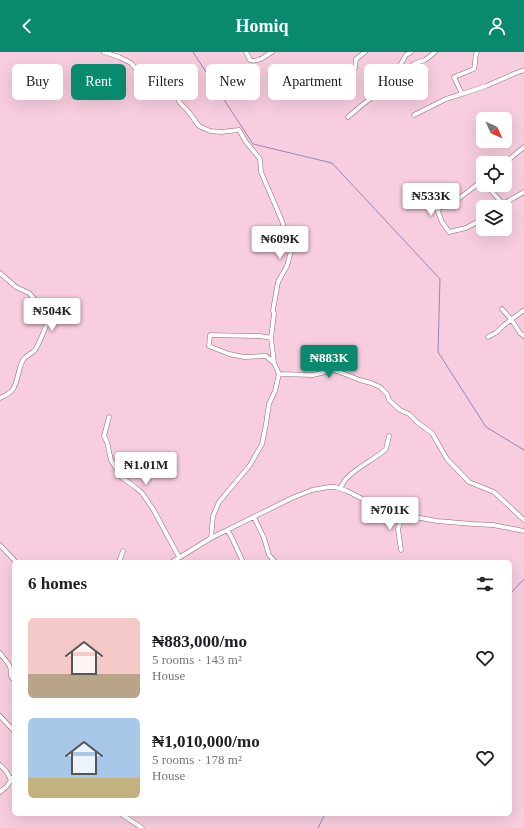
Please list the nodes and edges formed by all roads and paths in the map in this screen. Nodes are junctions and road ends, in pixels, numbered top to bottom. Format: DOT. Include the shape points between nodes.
graph roads {
  1 [pos="104,52"];
  2 [pos="246,52"];
  3 [pos="272,52"];
  4 [pos="365,52"];
  5 [pos="411,52"];
  6 [pos="435,52"];
  7 [pos="477,52"];
  8 [pos="355,64"];
  9 [pos="401,64"];
  10 [pos="414,64"];
  11 [pos="524,70"];
  12 [pos="462,94"];
  13 [pos="369,100"];
  14 [pos="414,115"];
  15 [pos="348,117"];
  16 [pos="524,147"];
  17 [pos="512,157"];
  18 [pos="476,186"];
  19 [pos="491,192"];
  20 [pos="524,192"];
  21 [pos="497,200"];
  22 [pos="511,200"];
  23 [pos="476,223"];
  24 [pos="0,273"];
  25 [pos="502,310"];
  26 [pos="524,310"];
  27 [pos="511,319"];
  28 [pos="524,336"];
  29 [pos="488,337"];
  30 [pos="271,338"];
  31 [pos="274,363"];
  32 [pos="279,374"];
  33 [pos="0,398"];
  34 [pos="109,418"];
  35 [pos="389,436"];
  36 [pos="340,488"];
  37 [pos="403,514"];
  38 [pos="254,517"];
  39 [pos="524,520"];
  40 [pos="227,530"];
  41 [pos="524,532"];
  42 [pos="211,538"];
  43 [pos="0,545"];
  44 [pos="401,550"];
  45 [pos="123,551"];
  46 [pos="179,557"];
  47 [pos="14,560"];
  48 [pos="120,560"];
  49 [pos="175,560"];
  50 [pos="242,560"];
  51 [pos="273,560"];
  52 [pos="0,654"];
  53 [pos="12,678"];
  54 [pos="0,716"];
  55 [pos="12,729"];
  56 [pos="0,765"];
  57 [pos="11,780"];
  58 [pos="0,792"];
  59 [pos="124,816"];
  60 [pos="142,828"];
  1 -- 30 [label="street" via="119,56 147,78 166,81 170,91 199,126 210,131 239,130 260,159 261,172 282,221 291,251 287,266 278,282"];
  2 -- 3 [label="street" via="254,62"];
  4 -- 8 [label="street" via="356,59"];
  5 -- 9 [label="street"];
  6 -- 10 [label="street"];
  7 -- 12 [label="street" via="474,69 454,77"];
  11 -- 12 [label="street"];
  12 -- 14 [label="street"];
  13 -- 15 [label="street"];
  16 -- 17 [label="street"];
  18 -- 23 [label="street" via="453,203 437,209 449,232"];
  19 -- 21 [label="street"];
  20 -- 22 [label="street"];
  24 -- 33 [label="street" via="16,287 29,293 50,312 35,349 24,360 13,389"];
  25 -- 27 [label="street"];
  26 -- 27 [label="street"];
  27 -- 28 [label="street"];
  27 -- 29 [label="street"];
  30 -- 31 [label="street"];
  30 -- 31 [label="street" via="210,335 209,346 244,357 266,356"];
  31 -- 32 [label="street"];
  32 -- 39 [label="street" via="313,375 334,370 371,382 387,394 389,400 400,410 409,414 432,433 447,459 469,482 494,492"];
  32 -- 42 [label="street" via="269,404 262,444 250,465 219,502 213,516"];
  34 -- 46 [label="street" via="104,436 111,460 121,477 142,493"];
  35 -- 36 [label="street" via="386,449 347,477"];
  36 -- 37 [label="street" via="378,506"];
  36 -- 38 [label="street" via="312,490"];
  37 -- 41 [label="street" via="437,521 493,525"];
  37 -- 44 [label="street" via="398,529"];
  38 -- 40 [label="street"];
  38 -- 51 [label="street"];
  40 -- 42 [label="street"];
  40 -- 50 [label="street"];
  42 -- 46 [label="street"];
  43 -- 47 [label="street"];
  45 -- 48 [label="street"];
  46 -- 49 [label="street"];
  52 -- 53 [label="street" via="10,667"];
  54 -- 55 [label="street"];
  56 -- 57 [label="street"];
  57 -- 58 [label="street"];
  59 -- 60 [label="street"];
}
